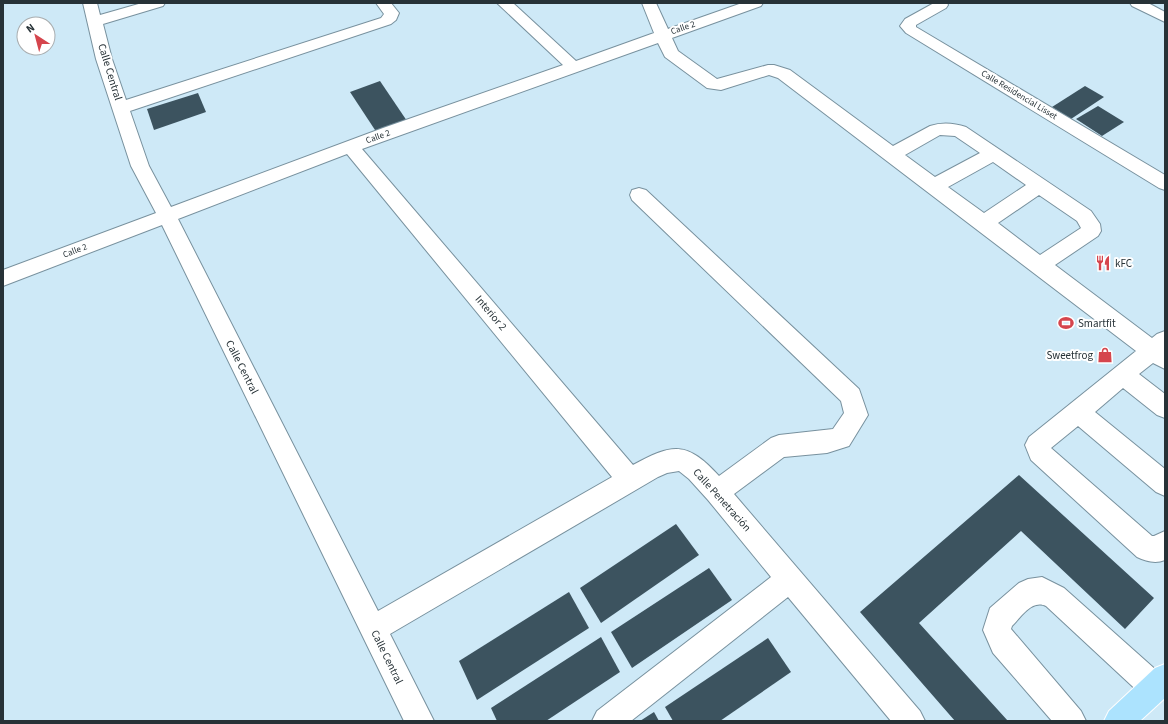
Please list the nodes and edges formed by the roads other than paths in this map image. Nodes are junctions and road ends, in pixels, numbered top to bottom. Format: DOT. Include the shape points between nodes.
graph roads {
  1 [pos="158,3"];
  2 [pos="504,3"];
  3 [pos="649,3"];
  4 [pos="756,3"];
  5 [pos="1136,3"];
  6 [pos="941,5"];
  7 [pos="388,8"];
  8 [pos="93,12"];
  9 [pos="1165,18"];
  10 [pos="662,36"];
  11 [pos="574,67"];
  12 [pos="121,108"];
  13 [pos="351,147"];
  14 [pos="892,154"];
  15 [pos="993,154"];
  16 [pos="1165,183"];
  17 [pos="934,186"];
  18 [pos="1040,186"];
  19 [pos="640,195"];
  20 [pos="167,216"];
  21 [pos="984,223"];
  22 [pos="1040,265"];
  23 [pos="3,278"];
  24 [pos="1161,350"];
  25 [pos="1122,374"];
  26 [pos="1165,408"];
  27 [pos="1076,411"];
  28 [pos="630,480"];
  29 [pos="1165,484"];
  30 [pos="717,492"];
  31 [pos="1165,544"];
  32 [pos="790,579"];
  33 [pos="373,629"];
  34 [pos="1160,683"];
  35 [pos="419,721"];
  36 [pos="607,721"];
  37 [pos="910,721"];
  38 [pos="1071,721"];
  39 [pos="1120,721"];
  1 -- 8 [label="street"];
  2 -- 11 [label="street"];
  3 -- 10 [label="street"];
  4 -- 10 [label="street, Calle 2"];
  5 -- 9 [label="street"];
  6 -- 16 [label="street, Calle Residencial Lisset" via="910,22 908,26"];
  7 -- 12 [label="street" via="391,17 386,21"];
  8 -- 12 [label="street, Calle Central" via="104,59"];
  10 -- 11 [label="street, Calle 2"];
  10 -- 14 [label="street" via="671,54 713,84 721,85 768,70 784,74"];
  11 -- 13 [label="street, Calle 2"];
  12 -- 20 [label="street, Calle Central" via="140,166"];
  13 -- 20 [label="street, Calle 2"];
  13 -- 28 [label="street, Interior 2"];
  14 -- 15 [label="street" via="936,130 947,129 960,132"];
  14 -- 17 [label="street"];
  15 -- 17 [label="street"];
  15 -- 18 [label="street"];
  17 -- 21 [label="street"];
  18 -- 21 [label="street"];
  18 -- 22 [label="street" via="1084,216 1091,230"];
  19 -- 30 [label="street" via="850,396 856,415 841,438 827,442 779,446"];
  20 -- 23 [label="street, Calle 2"];
  20 -- 33 [label="street, Calle Central"];
  21 -- 22 [label="street"];
  22 -- 24 [label="street"];
  24 -- 25 [label="street"];
  25 -- 26 [label="street"];
  25 -- 27 [label="street"];
  27 -- 29 [label="street"];
  27 -- 31 [label="street" via="1037,445 1039,452 1146,548 1159,550"];
  28 -- 30 [label="street, Calle Penetración" via="670,460 684,461"];
  28 -- 33 [label="street, Calle Penetración"];
  30 -- 32 [label="street, Calle Penetración"];
  32 -- 36 [label="street"];
  32 -- 37 [label="street, Calle Penetración"];
  33 -- 35 [label="street, Calle Central"];
  34 -- 38 [label="street" via="1055,596 1042,590 1028,592 1000,618 997,630 1003,642"];
  34 -- 39 [label="main road"];
}
